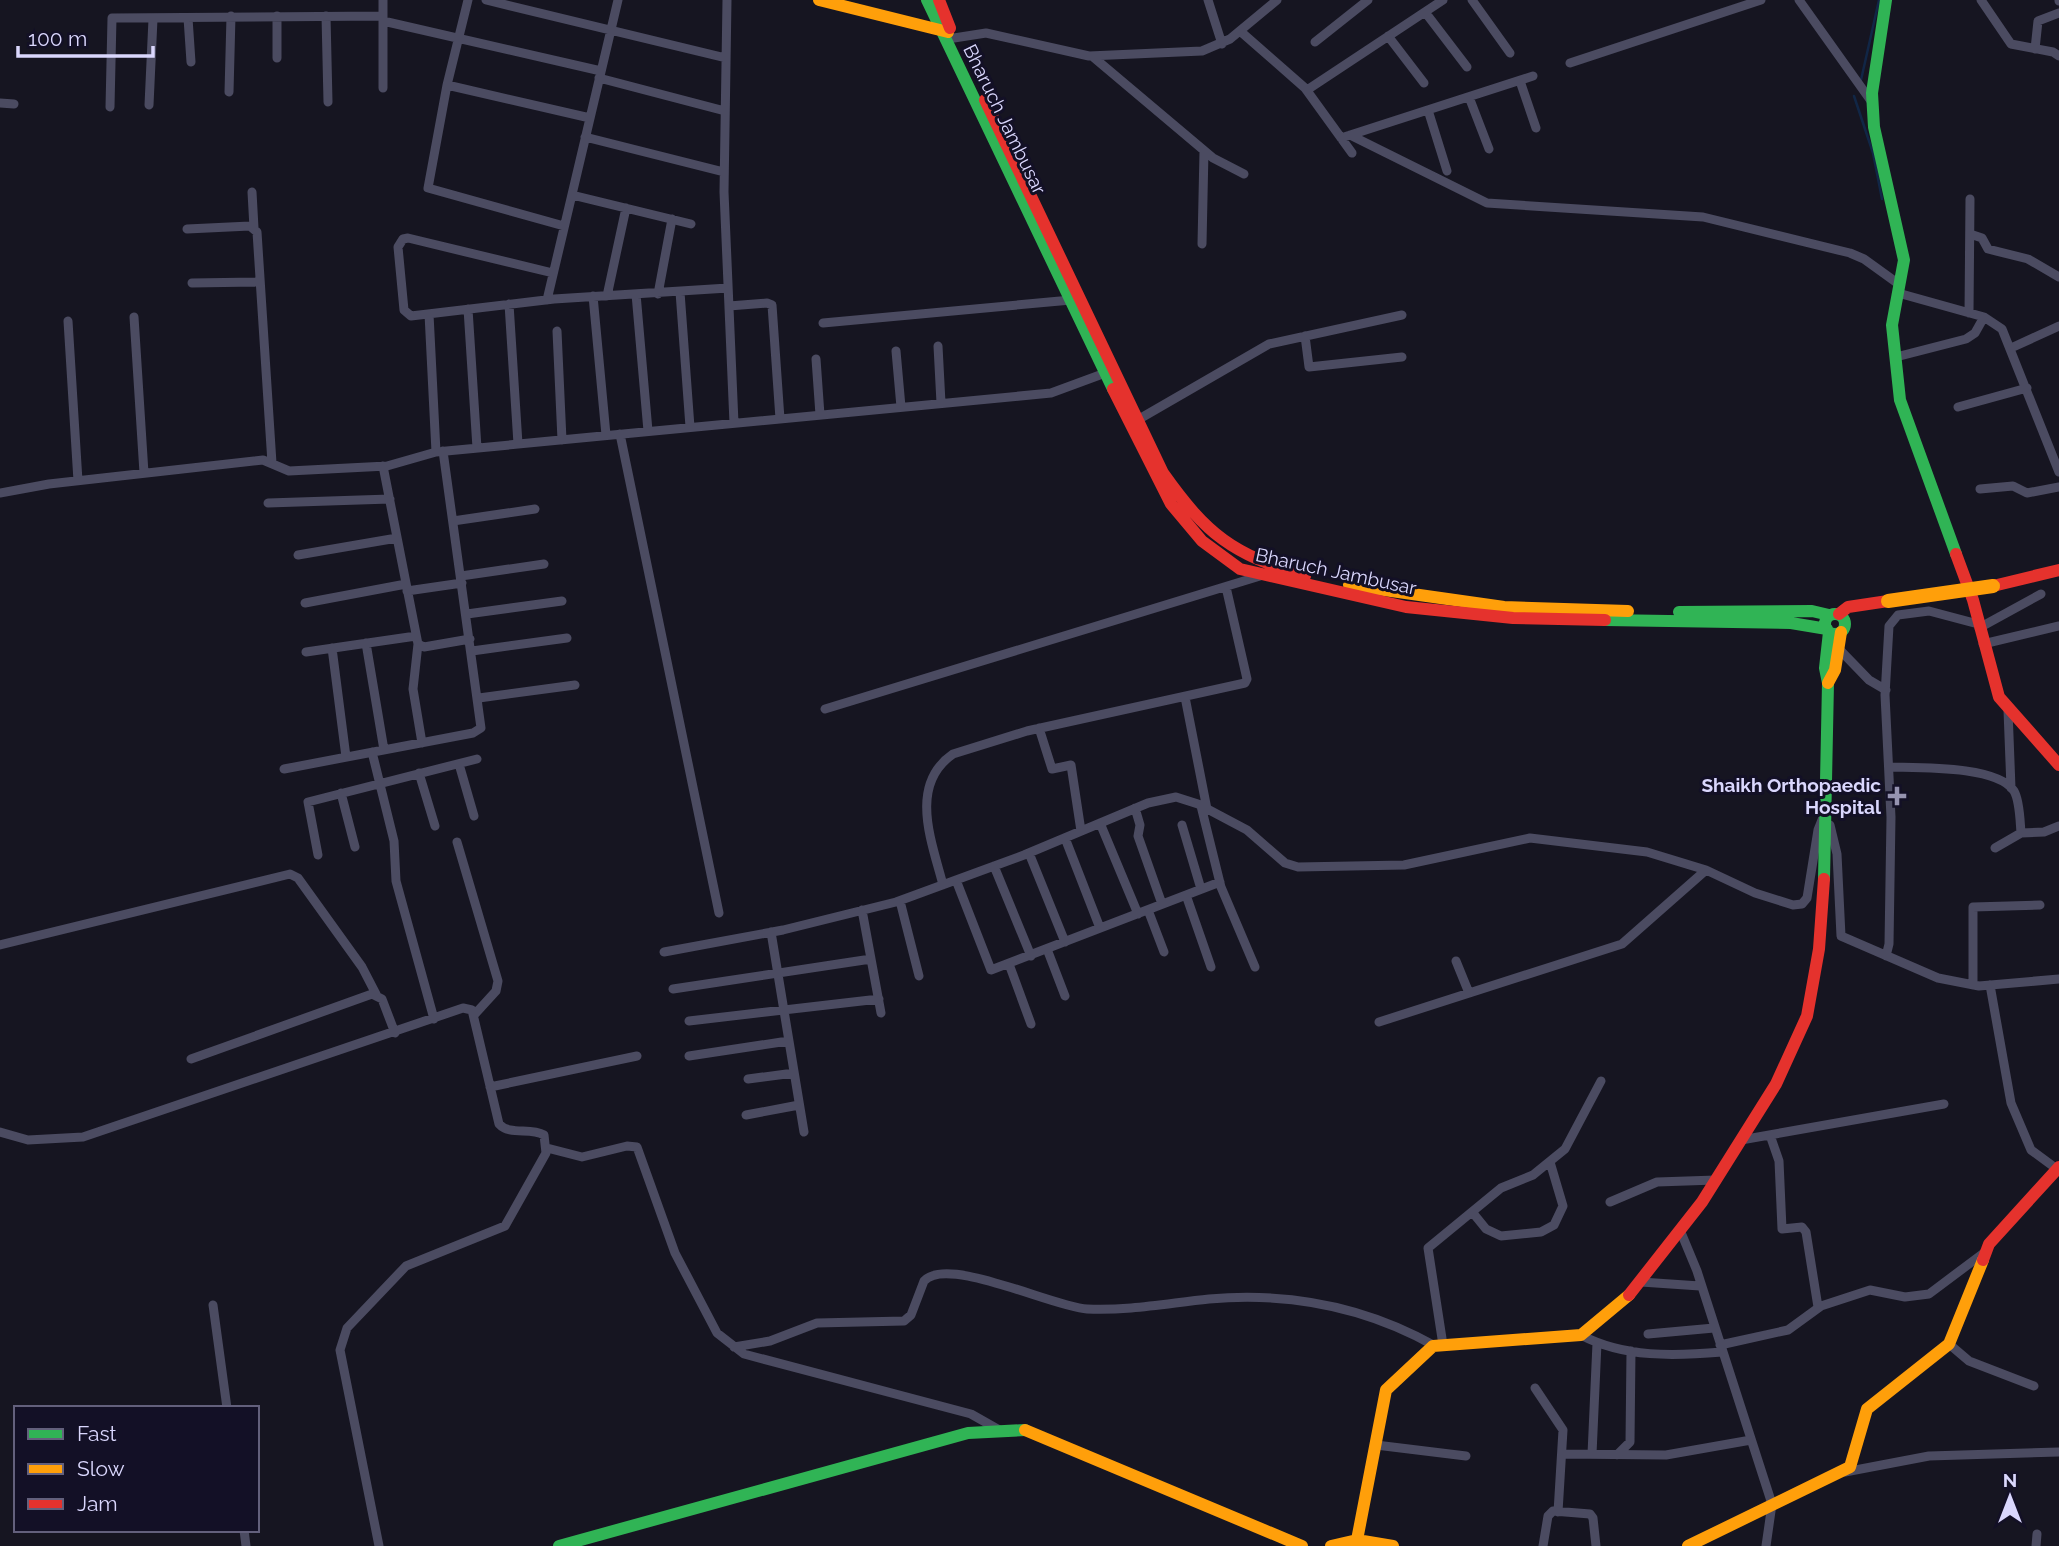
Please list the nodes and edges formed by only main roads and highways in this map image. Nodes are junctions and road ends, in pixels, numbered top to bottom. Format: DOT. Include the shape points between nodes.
graph roads {
  1 [pos="819,0"];
  2 [pos="927,0"];
  3 [pos="939,0"];
  4 [pos="1886,0"];
  5 [pos="949,33"];
  6 [pos="1014,172"];
  7 [pos="1111,371"];
  8 [pos="1246,565"];
  9 [pos="2059,569"];
  10 [pos="1835,625"];
  11 [pos="1828,683"];
  12 [pos="2059,765"];
  13 [pos="2058,1168"];
  14 [pos="1357,1543"];
  15 [pos="1337,1545"];
  16 [pos="559,1546"];
  17 [pos="1302,1546"];
  18 [pos="1393,1546"];
  19 [pos="1690,1546"];
  1 -- 5 [label="main road"];
  2 -- 5 [label="main road, Bharuch Jambusar"];
  3 -- 5 [label="main road, Bharuch Jambusar"];
  4 -- 12 [label="main road" via="1872,104 1904,260 1892,325 1900,400 1973,600 1992,680 2008,710"];
  5 -- 6 [label="main road, Bharuch Jambusar"];
  6 -- 7 [label="main road, Bharuch Jambusar"];
  6 -- 7 [label="main road, Bharuch Jambusar" via="1071,300"];
  7 -- 8 [label="main road, Bharuch Jambusar" via="1163,473 1191,514"];
  8 -- 10 [label="main road, Bharuch Jambusar" via="1262,576 1406,607 1513,618"];
  8 -- 10 [label="main road, Bharuch Jambusar" via="1360,588 1504,607 1812,611"];
  9 -- 10 [label="main road, bridge" via="1993,586 1884,602"];
  10 -- 11 [label="main road" via="1825,668"];
  10 -- 11 [label="main road" via="1839,649"];
  11 -- 14 [label="main road" via="1826,859 1819,949 1807,1017 1776,1084 1716,1180 1642,1282 1581,1335 1439,1345 1386,1390"];
  13 -- 19 [label="main road" via="1989,1244 1949,1344 1867,1409 1854,1460 1844,1472"];
  14 -- 15 [label="main road"];
  14 -- 18 [label="main road"];
  16 -- 17 [label="main road" via="968,1433 1025,1430"];
}
